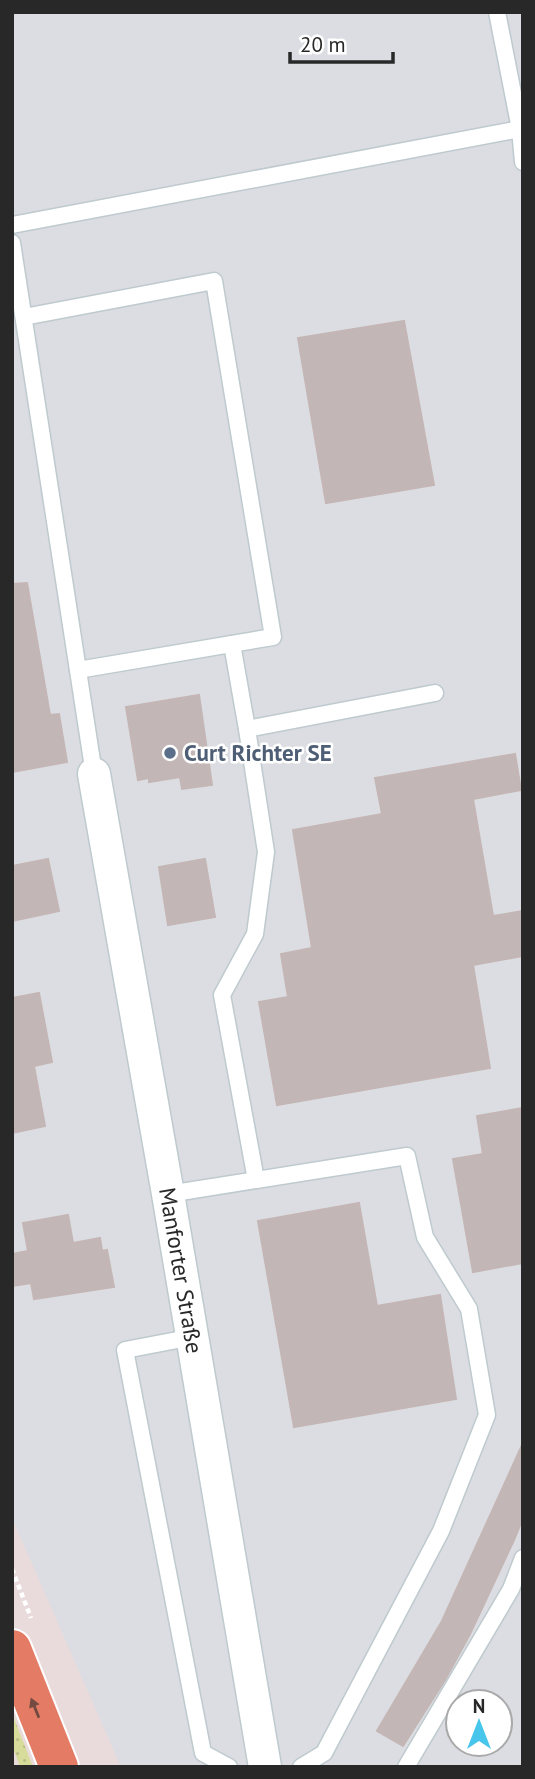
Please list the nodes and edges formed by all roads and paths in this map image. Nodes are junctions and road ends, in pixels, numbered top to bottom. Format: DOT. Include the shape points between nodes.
graph roads {
  1 [pos="498,12"];
  2 [pos="520,129"];
  3 [pos="523,162"];
  4 [pos="12,225"];
  5 [pos="12,243"];
  6 [pos="24,317"];
  7 [pos="232,643"];
  8 [pos="78,670"];
  9 [pos="435,693"];
  10 [pos="247,729"];
  11 [pos="94,774"];
  12 [pos="256,1180"];
  13 [pos="169,1194"];
  14 [pos="192,1337"];
  15 [pos="523,1558"];
  16 [pos="12,1649"];
  17 [pos="59,1767"];
  18 [pos="229,1767"];
  19 [pos="265,1767"];
  20 [pos="301,1767"];
  21 [pos="406,1767"];
  1 -- 2 [label="lane"];
  2 -- 3 [label="lane"];
  2 -- 4 [label="lane"];
  5 -- 6 [label="lane"];
  6 -- 7 [label="lane" via="214,281 273,637"];
  6 -- 8 [label="lane"];
  7 -- 8 [label="lane"];
  7 -- 10 [label="lane"];
  8 -- 11 [label="lane"];
  9 -- 10 [label="lane"];
  10 -- 12 [label="lane" via="266,852 255,934 222,995"];
  11 -- 13 [label="street, Manforter Straße"];
  12 -- 13 [label="lane"];
  12 -- 20 [label="lane" via="407,1156 425,1237 469,1309 487,1415 434,1543 324,1753"];
  13 -- 14 [label="street, Manforter Straße"];
  14 -- 18 [label="lane" via="125,1350 203,1753"];
  14 -- 19 [label="street, Manforter Straße"];
  15 -- 21 [label="lane" via="510,1589"];
  17 -- 16 [label="main road, one-way"];
}
